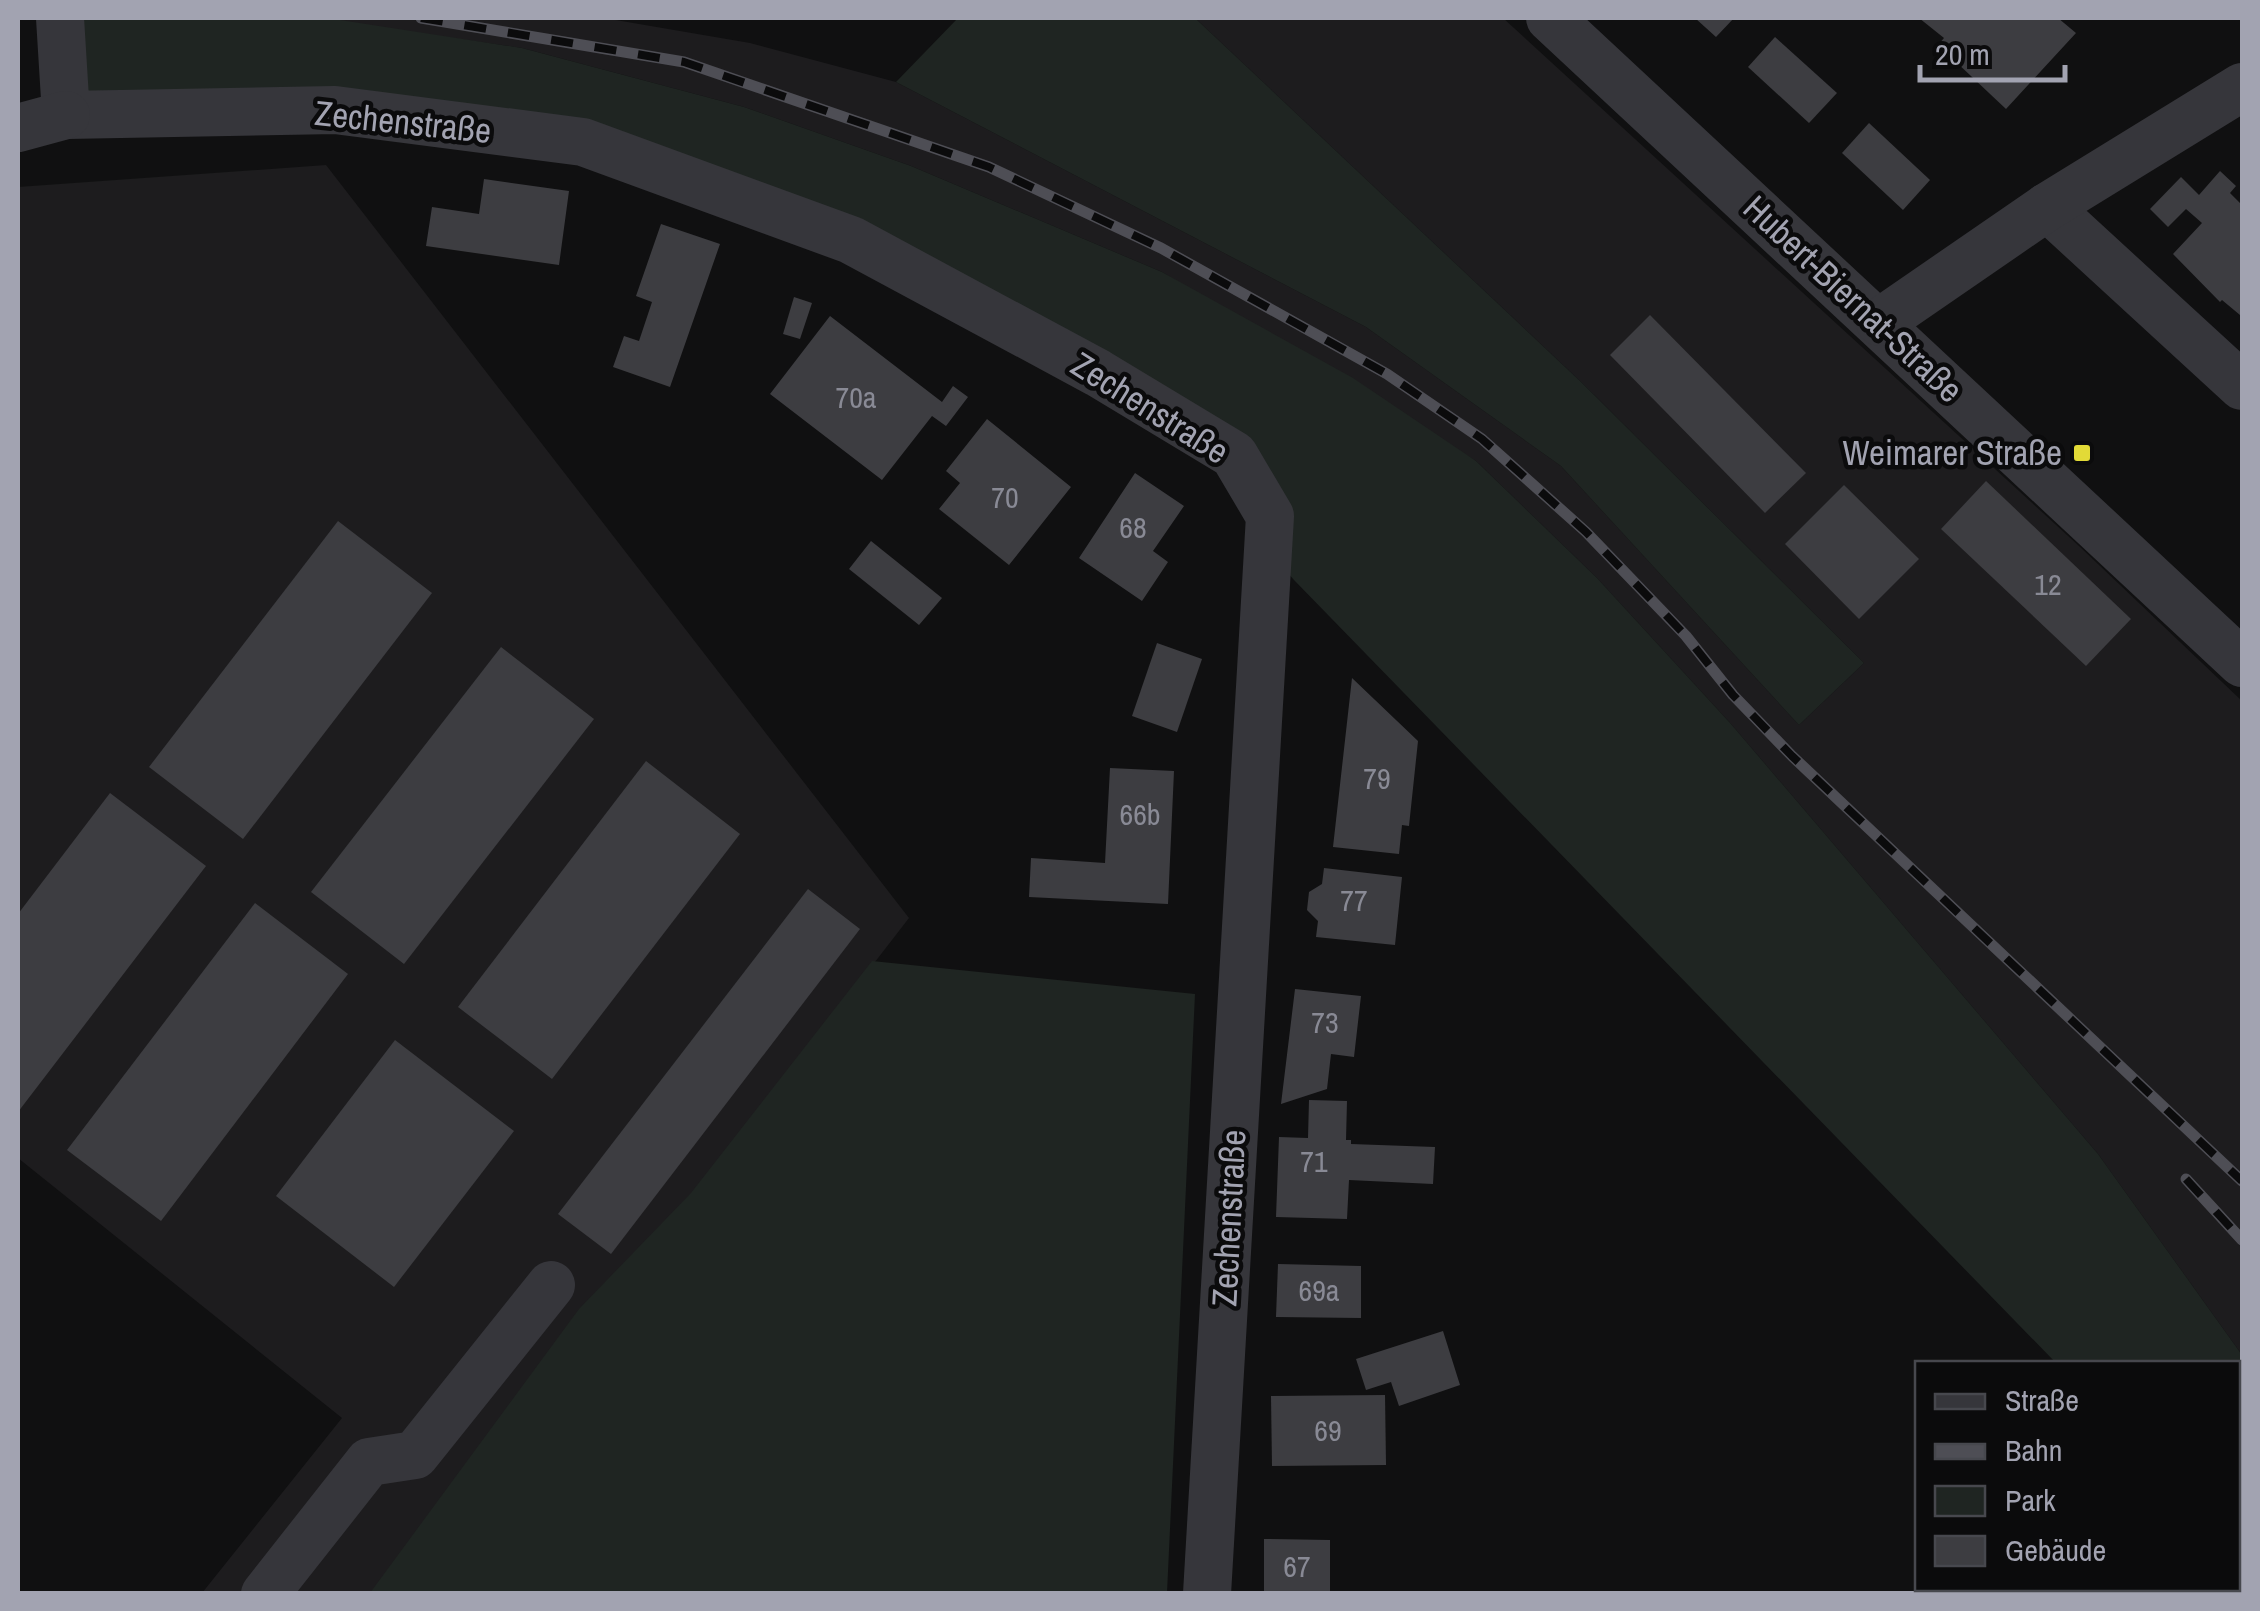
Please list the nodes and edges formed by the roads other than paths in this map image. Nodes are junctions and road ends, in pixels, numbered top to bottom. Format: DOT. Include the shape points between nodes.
graph roads {
  1 [pos="60,18"];
  2 [pos="1550,18"];
  3 [pos="2242,87"];
  4 [pos="66,115"];
  5 [pos="18,128"];
  6 [pos="2047,207"];
  7 [pos="1880,322"];
  8 [pos="2242,386"];
  9 [pos="2242,663"];
  10 [pos="551,1285"];
  11 [pos="265,1594"];
  12 [pos="1207,1594"];
  1 -- 4 [label="street"];
  2 -- 7 [label="street, Hubert-Biernat-Straße"];
  3 -- 6 [label="street"];
  4 -- 5 [label="street, Zechenstraße"];
  4 -- 12 [label="street, Zechenstraße" via="335,110 583,142 851,240 1234,455 1270,516"];
  6 -- 7 [label="street"];
  6 -- 8 [label="street"];
  7 -- 9 [label="street, Hubert-Biernat-Straße"];
  10 -- 11 [label="street" via="415,1455 369,1462"];
}
